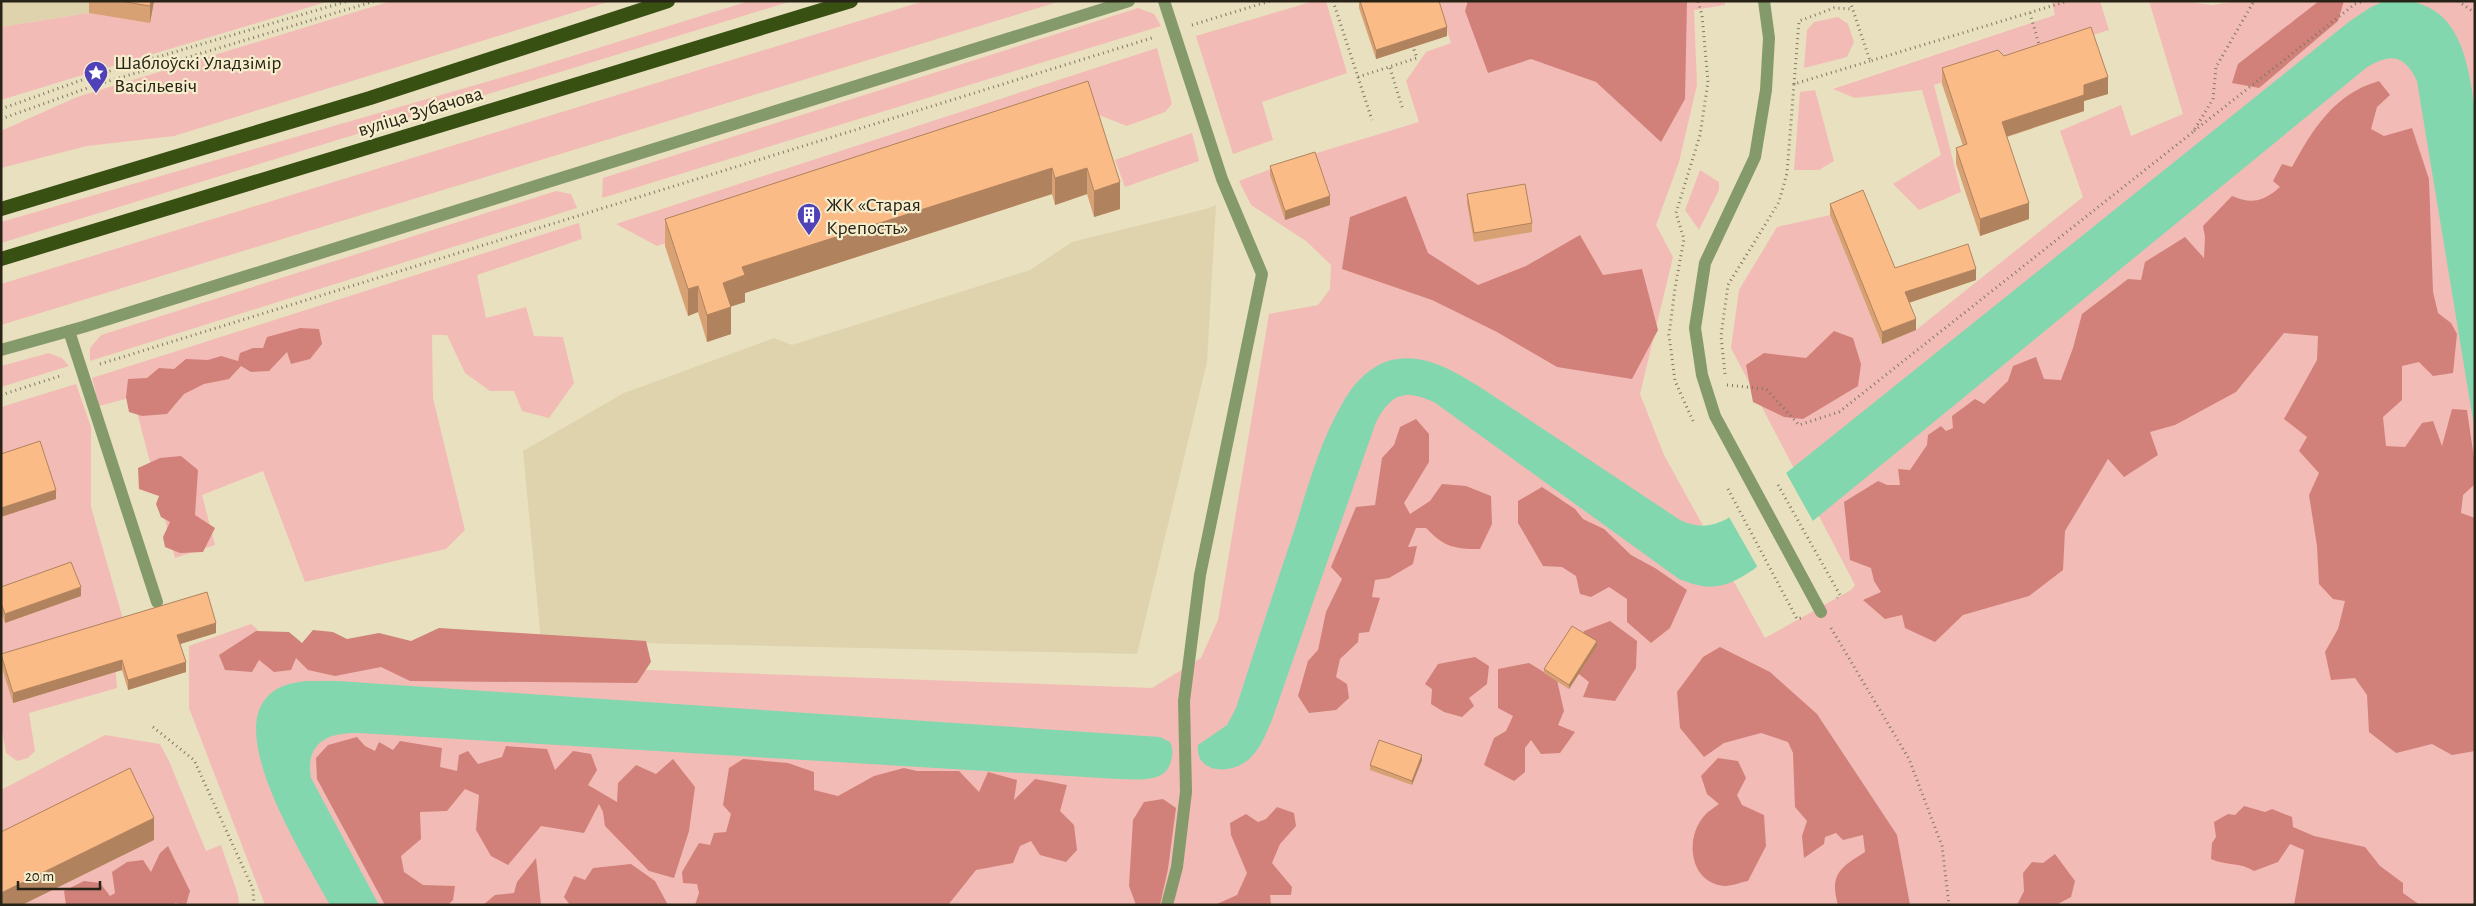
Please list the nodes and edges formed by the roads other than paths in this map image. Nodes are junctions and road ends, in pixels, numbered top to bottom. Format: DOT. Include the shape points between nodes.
graph roads {
  1 [pos="668,1"];
  2 [pos="851,1"];
  3 [pos="1129,1"];
  4 [pos="1164,1"];
  5 [pos="1764,1"];
  6 [pos="1,209"];
  7 [pos="1,259"];
  8 [pos="69,331"];
  9 [pos="1,350"];
  10 [pos="156,602"];
  11 [pos="1821,612"];
  12 [pos="1167,905"];
  1 -- 6 [label="highway, вуліца Зубачова" via="370,98"];
  2 -- 7 [label="highway, вуліца Зубачова"];
  3 -- 8 [label="street"];
  4 -- 12 [label="street" via="1222,179 1262,274 1200,576 1184,701 1186,792 1177,867"];
  5 -- 11 [label="street" via="1769,38 1766,90 1756,157 1705,263 1695,328 1702,375 1715,416"];
  8 -- 9 [label="street"];
  8 -- 10 [label="street"];
}
